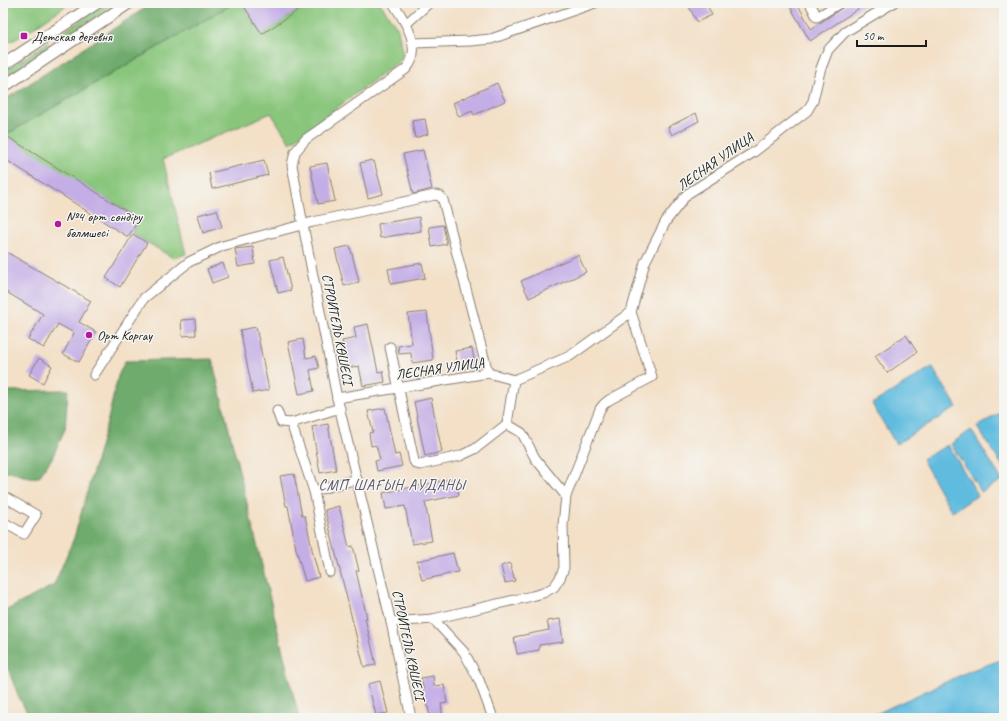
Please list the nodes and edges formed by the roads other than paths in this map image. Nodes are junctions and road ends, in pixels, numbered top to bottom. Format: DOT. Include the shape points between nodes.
graph roads {
  1 [pos="97,3"];
  2 [pos="129,3"];
  3 [pos="393,3"];
  4 [pos="429,3"];
  5 [pos="595,3"];
  6 [pos="810,3"];
  7 [pos="840,3"];
  8 [pos="893,3"];
  9 [pos="406,24"];
  10 [pos="413,43"];
  11 [pos="3,65"];
  12 [pos="3,87"];
  13 [pos="303,225"];
  14 [pos="631,312"];
  15 [pos="390,347"];
  16 [pos="488,373"];
  17 [pos="94,375"];
  18 [pos="514,380"];
  19 [pos="398,388"];
  20 [pos="337,398"];
  21 [pos="340,408"];
  22 [pos="277,411"];
  23 [pos="291,423"];
  24 [pos="507,424"];
  25 [pos="357,479"];
  26 [pos="314,491"];
  27 [pos="3,496"];
  28 [pos="566,496"];
  29 [pos="3,522"];
  30 [pos="330,572"];
  31 [pos="433,619"];
  32 [pos="391,622"];
  33 [pos="411,718"];
  34 [pos="493,718"];
  1 -- 11 [label="main road"];
  2 -- 12 [label="main road"];
  3 -- 9 [label="street, СТРОИТЕЛЬ КӨШЕСІ"];
  4 -- 9 [label="street"];
  5 -- 10 [label="street" via="491,39"];
  6 -- 7 [label="street" via="817,17"];
  8 -- 14 [label="street, ЛЕСНАЯ УЛИЦА" via="845,32 828,50 813,102 807,111 754,152 687,194 666,221 645,262"];
  9 -- 10 [label="street, СТРОИТЕЛЬ КӨШЕСІ"];
  10 -- 13 [label="street, СТРОИТЕЛЬ КӨШЕСІ" via="413,56 406,69 306,139 295,152 292,165"];
  13 -- 16 [label="street" via="435,195 440,196 450,222"];
  13 -- 17 [label="street" via="222,246 189,262 144,298"];
  13 -- 20 [label="street, СТРОИТЕЛЬ КӨШЕСІ"];
  14 -- 18 [label="street" via="570,356"];
  14 -- 28 [label="street" via="652,377 609,400 600,409"];
  15 -- 19 [label="street"];
  16 -- 18 [label="street, ЛЕСНАЯ УЛИЦА"];
  16 -- 19 [label="street, ЛЕСНАЯ УЛИЦА"];
  18 -- 24 [label="street"];
  19 -- 20 [label="street, ЛЕСНАЯ УЛИЦА"];
  19 -- 24 [label="street" via="416,464 460,456 475,449"];
  20 -- 21 [label="street, СТРОИТЕЛЬ КӨШЕСІ"];
  21 -- 23 [label="street"];
  21 -- 25 [label="street, СТРОИТЕЛЬ КӨШЕСІ"];
  22 -- 23 [label="street" via="281,422"];
  23 -- 26 [label="street"];
  24 -- 28 [label="street" via="522,433 535,458"];
  25 -- 26 [label="street"];
  25 -- 32 [label="street, СТРОИТЕЛЬ КӨШЕСІ"];
  26 -- 30 [label="street"];
  27 -- 29 [label="street" via="36,515 24,534"];
  28 -- 31 [label="street" via="563,525 564,568 554,587 532,596"];
  31 -- 32 [label="street"];
  31 -- 34 [label="street" via="464,652 479,680"];
  32 -- 33 [label="street, СТРОИТЕЛЬ КӨШЕСІ"];
}
